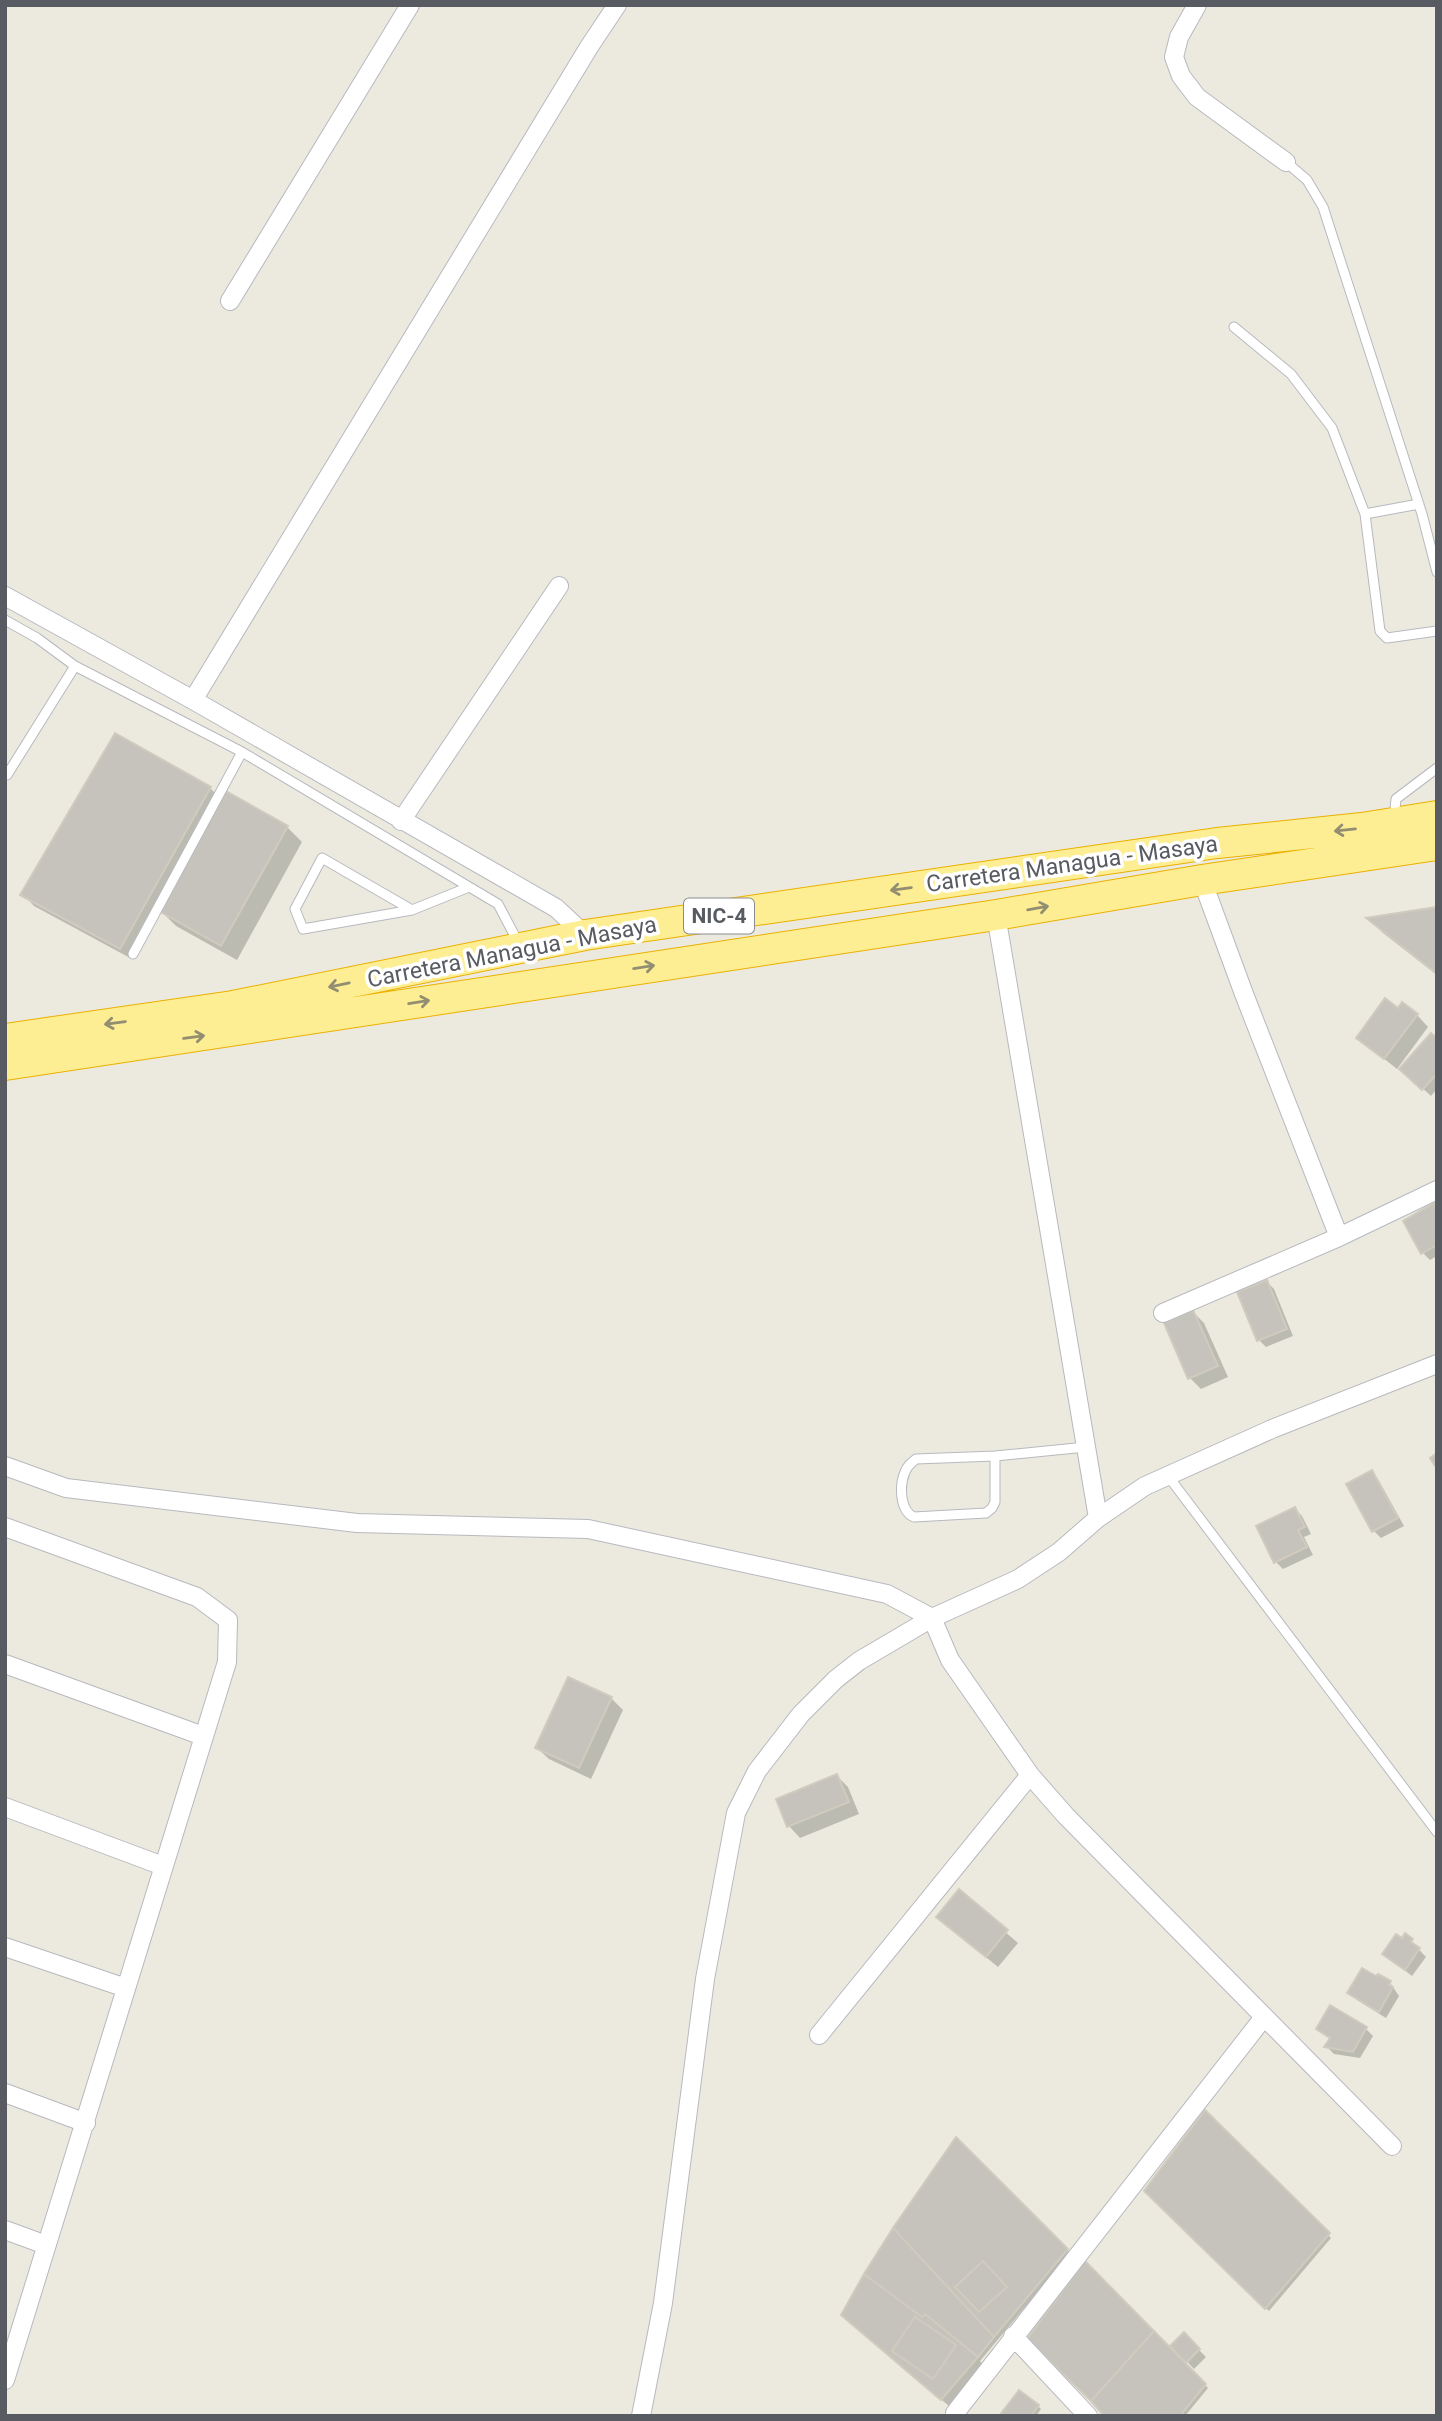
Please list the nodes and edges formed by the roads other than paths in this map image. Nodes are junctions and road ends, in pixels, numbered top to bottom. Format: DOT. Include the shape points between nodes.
graph roads {
  1 [pos="410,5"];
  2 [pos="617,5"];
  3 [pos="1197,5"];
  4 [pos="1286,162"];
  5 [pos="230,301"];
  6 [pos="1234,327"];
  7 [pos="1419,504"];
  8 [pos="1364,514"];
  9 [pos="1437,572"];
  10 [pos="559,586"];
  11 [pos="5,596"];
  12 [pos="5,620"];
  13 [pos="1437,631"];
  14 [pos="75,666"];
  15 [pos="193,700"];
  16 [pos="242,752"];
  17 [pos="1437,768"];
  18 [pos="7,775"];
  19 [pos="1437,816"];
  20 [pos="401,821"];
  21 [pos="1394,823"];
  22 [pos="1437,845"];
  23 [pos="1202,880"];
  24 [pos="469,887"];
  25 [pos="412,910"];
  26 [pos="996,915"];
  27 [pos="585,935"];
  28 [pos="521,948"];
  29 [pos="133,954"];
  30 [pos="5,1039"];
  31 [pos="5,1065"];
  32 [pos="1437,1190"];
  33 [pos="1339,1237"];
  34 [pos="1163,1313"];
  35 [pos="1437,1364"];
  36 [pos="1086,1447"];
  37 [pos="995,1456"];
  38 [pos="5,1466"];
  39 [pos="1168,1476"];
  40 [pos="1098,1518"];
  41 [pos="5,1527"];
  42 [pos="932,1618"];
  43 [pos="5,1664"];
  44 [pos="203,1736"];
  45 [pos="1030,1776"];
  46 [pos="5,1807"];
  47 [pos="1437,1832"];
  48 [pos="163,1867"];
  49 [pos="5,1947"];
  50 [pos="126,1988"];
  51 [pos="1264,2017"];
  52 [pos="819,2035"];
  53 [pos="5,2093"];
  54 [pos="86,2123"];
  55 [pos="1392,2146"];
  56 [pos="5,2230"];
  57 [pos="47,2245"];
  58 [pos="1013,2336"];
  59 [pos="5,2380"];
  60 [pos="954,2413"];
  61 [pos="641,2416"];
  62 [pos="1088,2416"];
  1 -- 5 [label="street"];
  2 -- 15 [label="street"];
  3 -- 4 [label="street" via="1179,37 1174,57 1181,76 1197,97"];
  4 -- 7 [label="lane" via="1307,180 1323,207"];
  6 -- 8 [label="lane" via="1291,374 1332,428"];
  7 -- 8 [label="lane"];
  7 -- 9 [label="lane"];
  8 -- 13 [label="lane" via="1382,636"];
  10 -- 20 [label="street"];
  11 -- 15 [label="street"];
  12 -- 14 [label="lane"];
  14 -- 16 [label="lane"];
  14 -- 18 [label="lane"];
  15 -- 20 [label="street"];
  16 -- 24 [label="lane"];
  16 -- 29 [label="lane"];
  17 -- 21 [label="lane" via="1396,799"];
  19 -- 21 [label="highway, Carretera Managua - Masaya / NIC-4"];
  20 -- 27 [label="street" via="556,908"];
  21 -- 27 [label="highway, Carretera Managua - Masaya / NIC-4, one-way" via="1217,843"];
  22 -- 23 [label="highway, Carretera Managua - Masaya / NIC-4"];
  26 -- 23 [label="highway, Carretera Managua - Masaya / NIC-4, one-way"];
  23 -- 33 [label="street"];
  24 -- 25 [label="lane"];
  24 -- 28 [label="lane" via="498,904"];
  25 -- 25 [label="lane" via="322,858 295,909 303,929"];
  31 -- 26 [label="highway, Carretera Managua - Masaya / NIC-4, one-way"];
  26 -- 36 [label="street"];
  27 -- 28 [label="highway, Carretera Managua - Masaya / NIC-4"];
  28 -- 30 [label="highway, Carretera Managua - Masaya / NIC-4, one-way" via="233,1006"];
  32 -- 33 [label="street"];
  33 -- 34 [label="street"];
  35 -- 39 [label="street"];
  36 -- 37 [label="lane"];
  36 -- 40 [label="street"];
  37 -- 37 [label="lane" via="916,1460 904,1473 907,1514 986,1513 995,1502"];
  38 -- 42 [label="street" via="66,1488 357,1523 588,1529 887,1594"];
  39 -- 40 [label="street"];
  39 -- 47 [label="lane"];
  40 -- 42 [label="street" via="1018,1579"];
  41 -- 44 [label="street" via="197,1597 228,1620 227,1662"];
  42 -- 45 [label="street" via="950,1660"];
  42 -- 61 [label="street" via="836,1679 757,1770 736,1813 705,1979 663,2303"];
  43 -- 44 [label="street"];
  44 -- 48 [label="street"];
  45 -- 51 [label="street"];
  45 -- 52 [label="street"];
  46 -- 48 [label="street"];
  48 -- 50 [label="street"];
  49 -- 50 [label="street"];
  50 -- 54 [label="street"];
  51 -- 55 [label="street"];
  51 -- 58 [label="street"];
  53 -- 54 [label="street"];
  54 -- 57 [label="street"];
  56 -- 57 [label="street"];
  57 -- 59 [label="street"];
  58 -- 60 [label="street"];
  58 -- 62 [label="street"];
}
